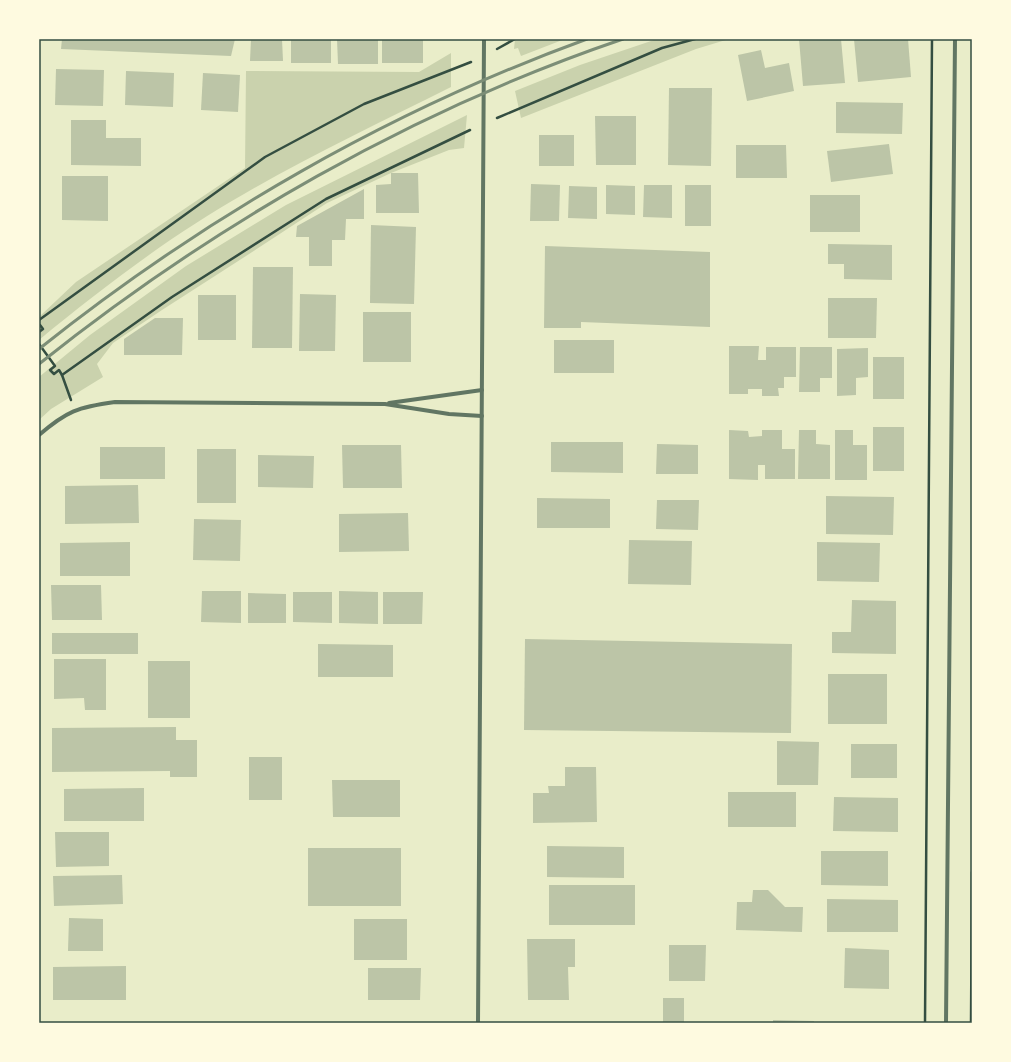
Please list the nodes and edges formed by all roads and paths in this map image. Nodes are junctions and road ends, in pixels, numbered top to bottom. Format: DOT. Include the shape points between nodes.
graph roads {
  1 [pos="484,39"];
  2 [pos="515,39"];
  3 [pos="695,39"];
  4 [pos="932,39"];
  5 [pos="956,39"];
  6 [pos="484,56"];
  7 [pos="483,123"];
  8 [pos="39,320"];
  9 [pos="39,326"];
  10 [pos="39,332"];
  11 [pos="39,344"];
  12 [pos="62,375"];
  13 [pos="482,390"];
  14 [pos="385,404"];
  15 [pos="74,410"];
  16 [pos="482,416"];
  17 [pos="39,435"];
  18 [pos="972,872"];
  19 [pos="478,1023"];
  20 [pos="924,1023"];
  21 [pos="946,1023"];
  22 [pos="971,1023"];
  1 -- 6 [label="street"];
  2 -- 6 [label="path"];
  3 -- 7 [label="path" via="662,48"];
  4 -- 20 [label="path"];
  5 -- 21 [label="street"];
  6 -- 7 [label="street"];
  6 -- 8 [label="path" via="364,104 265,157"];
  7 -- 12 [label="path" via="326,199 172,297"];
  7 -- 13 [label="street"];
  9 -- 10 [label="path" via="44,329"];
  11 -- 12 [label="path" via="55,366 50,370 54,374 59,370"];
  12 -- 15 [label="path"];
  13 -- 14 [label="street"];
  13 -- 16 [label="street"];
  14 -- 15 [label="street" via="115,402"];
  14 -- 16 [label="street" via="449,414"];
  15 -- 17 [label="street"];
  16 -- 19 [label="street"];
  18 -- 22 [label="path"];
}
